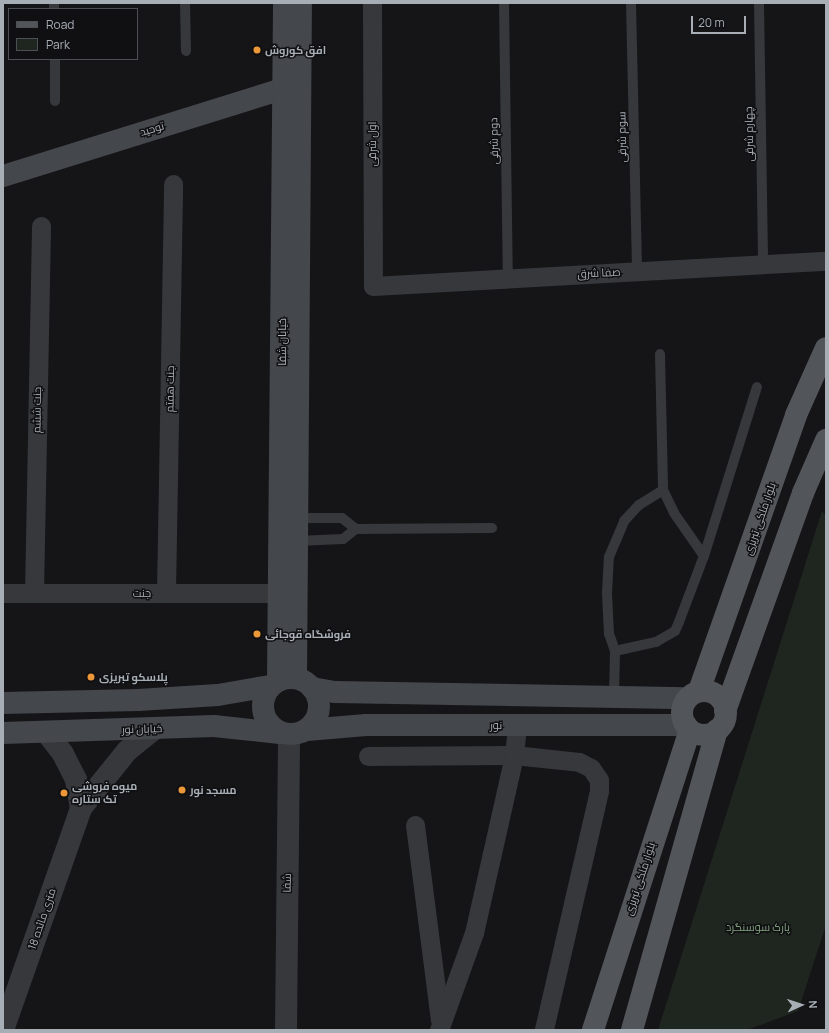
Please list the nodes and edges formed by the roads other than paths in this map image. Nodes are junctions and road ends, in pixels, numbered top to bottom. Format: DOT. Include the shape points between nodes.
graph roads {
  1 [pos="186,3"];
  2 [pos="284,3"];
  3 [pos="301,3"];
  4 [pos="372,3"];
  5 [pos="504,3"];
  6 [pos="631,3"];
  7 [pos="759,3"];
  8 [pos="186,51"];
  9 [pos="55,60"];
  10 [pos="291,87"];
  11 [pos="55,101"];
  12 [pos="3,176"];
  13 [pos="173,184"];
  14 [pos="41,226"];
  15 [pos="826,261"];
  16 [pos="763,264"];
  17 [pos="637,271"];
  18 [pos="508,278"];
  19 [pos="373,286"];
  20 [pos="826,348"];
  21 [pos="660,354"];
  22 [pos="757,387"];
  23 [pos="826,440"];
  24 [pos="663,490"];
  25 [pos="297,518"];
  26 [pos="492,528"];
  27 [pos="356,529"];
  28 [pos="297,541"];
  29 [pos="704,556"];
  30 [pos="3,593"];
  31 [pos="34,593"];
  32 [pos="166,593"];
  33 [pos="281,593"];
  34 [pos="615,651"];
  35 [pos="289,683"];
  36 [pos="693,695"];
  37 [pos="614,696"];
  38 [pos="3,703"];
  39 [pos="721,720"];
  40 [pos="517,725"];
  41 [pos="688,727"];
  42 [pos="154,729"];
  43 [pos="46,732"];
  44 [pos="3,733"];
  45 [pos="292,733"];
  46 [pos="514,755"];
  47 [pos="368,756"];
  48 [pos="81,808"];
  49 [pos="415,825"];
  50 [pos="440,1027"];
  51 [pos="3,1030"];
  52 [pos="286,1030"];
  53 [pos="544,1030"];
  54 [pos="593,1030"];
  55 [pos="632,1030"];
  1 -- 8 [label="lane"];
  2 -- 10 [label="main road, خیابان شفا"];
  3 -- 10 [label="main road, خیابان شفا"];
  4 -- 19 [label="street, اول شرقی"];
  5 -- 18 [label="lane, دوم شرقی"];
  6 -- 17 [label="lane, سوم شرقی"];
  7 -- 16 [label="lane, چهارم شرقی"];
  9 -- 11 [label="lane"];
  10 -- 12 [label="main road, توحید"];
  10 -- 25 [label="main road, خیابان شفا"];
  10 -- 33 [label="main road, خیابان شفا"];
  13 -- 32 [label="street, جنت هفتم"];
  14 -- 31 [label="street, جنت ششم"];
  15 -- 16 [label="street, صفا شرق"];
  16 -- 17 [label="street, صفا شرق"];
  17 -- 18 [label="street, صفا شرق"];
  18 -- 19 [label="street, صفا شرق"];
  20 -- 36 [label="main road, بلوار ملکى تبریزى" via="796,415"];
  21 -- 24 [label="lane"];
  22 -- 29 [label="lane"];
  23 -- 39 [label="main road" via="803,493"];
  24 -- 29 [label="lane" via="674,513"];
  24 -- 34 [label="lane" via="639,505 624,521 609,557 609,634"];
  25 -- 27 [label="lane" via="342,518"];
  25 -- 28 [label="main road, خیابان شفا"];
  26 -- 27 [label="lane"];
  27 -- 28 [label="lane" via="343,539"];
  28 -- 35 [label="main road, خیابان شفا"];
  29 -- 34 [label="lane" via="675,631 648,646"];
  30 -- 31 [label="street, جنت"];
  31 -- 32 [label="street, جنت"];
  32 -- 33 [label="street, جنت"];
  33 -- 35 [label="main road, خیابان شفا"];
  34 -- 37 [label="lane"];
  35 -- 37 [label="main road" via="335,692"];
  35 -- 38 [label="main road" via="218,695 138,700"];
  35 -- 45 [label="main road" via="319,705 316,719"];
  35 -- 45 [label="main road" via="265,694 263,712 266,721"];
  36 -- 37 [label="main road"];
  36 -- 39 [label="main road" via="714,693"];
  36 -- 41 [label="main road" via="682,711"];
  39 -- 41 [label="main road" via="704,734"];
  39 -- 55 [label="main road"];
  40 -- 41 [label="main road, نور"];
  40 -- 45 [label="main road, نور" via="366,724"];
  40 -- 46 [label="street"];
  41 -- 54 [label="main road, بلوار ملکى تبریزى"];
  42 -- 43 [label="main road, خیابان نور"];
  42 -- 45 [label="main road, خیابان نور" via="214,726"];
  42 -- 48 [label="street" via="127,752"];
  43 -- 44 [label="main road, خیابان نور"];
  43 -- 48 [label="street" via="63,754 76,780"];
  45 -- 52 [label="street, شفا"];
  46 -- 47 [label="street"];
  46 -- 50 [label="street" via="474,933"];
  46 -- 53 [label="street" via="579,762 591,768 599,780 599,791"];
  48 -- 51 [label="street, 18 متری مائده"];
  49 -- 50 [label="street"];
}
